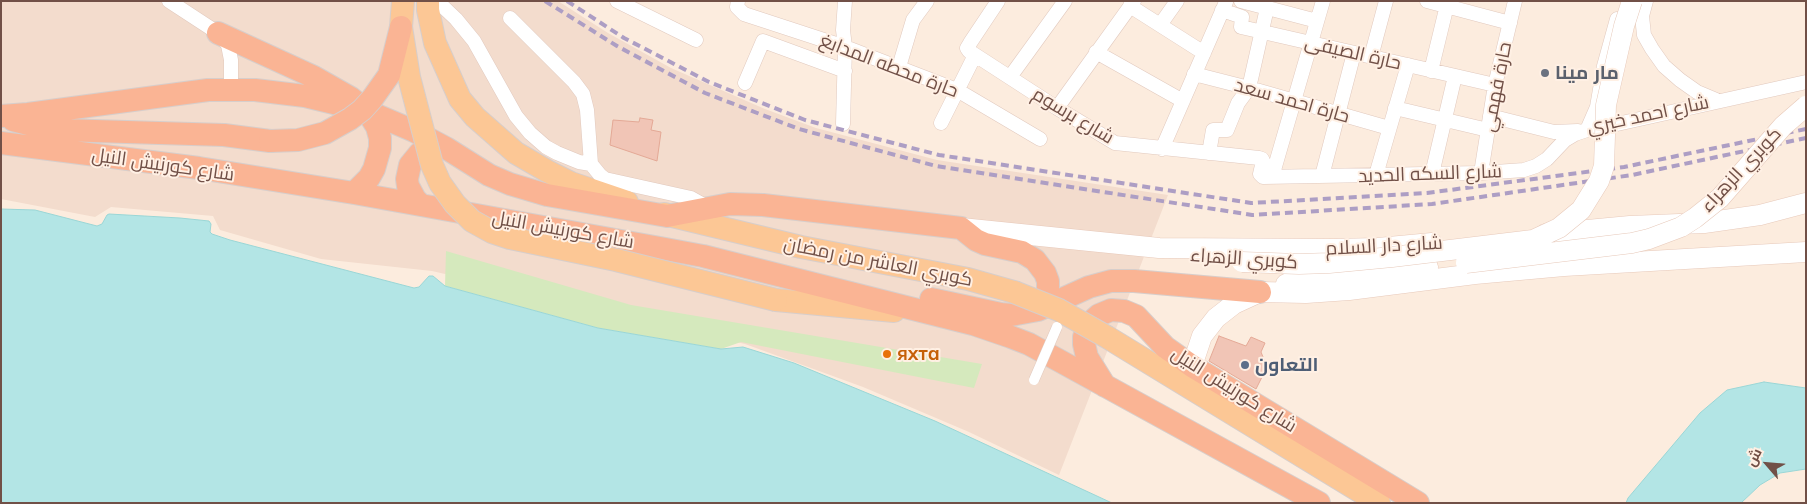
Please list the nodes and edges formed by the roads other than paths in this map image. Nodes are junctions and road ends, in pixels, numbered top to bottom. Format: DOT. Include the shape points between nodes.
graph roads {
  1 [pos="169,1"];
  2 [pos="403,1"];
  3 [pos="428,1"];
  4 [pos="437,1"];
  5 [pos="617,1"];
  6 [pos="845,1"];
  7 [pos="927,1"];
  8 [pos="998,1"];
  9 [pos="1065,1"];
  10 [pos="1176,1"];
  11 [pos="1241,1"];
  12 [pos="1323,1"];
  13 [pos="1386,1"];
  14 [pos="1427,1"];
  15 [pos="1515,1"];
  16 [pos="1623,1"];
  17 [pos="1632,1"];
  18 [pos="1646,1"];
  19 [pos="738,2"];
  20 [pos="1132,4"];
  21 [pos="1447,4"];
  22 [pos="1224,6"];
  23 [pos="1276,7"];
  24 [pos="510,18"];
  25 [pos="1317,21"];
  26 [pos="1510,23"];
  27 [pos="1160,25"];
  28 [pos="401,27"];
  29 [pos="1262,32"];
  30 [pos="218,33"];
  31 [pos="696,40"];
  32 [pos="1311,43"];
  33 [pos="845,47"];
  34 [pos="971,51"];
  35 [pos="1096,52"];
  36 [pos="1204,53"];
  37 [pos="1354,53"];
  38 [pos="1372,57"];
  39 [pos="1408,65"];
  40 [pos="899,67"];
  41 [pos="845,71"];
  42 [pos="1431,71"];
  43 [pos="1194,74"];
  44 [pos="1455,76"];
  45 [pos="1010,77"];
  46 [pos="1806,82"];
  47 [pos="745,83"];
  48 [pos="1495,85"];
  49 [pos="1249,88"];
  50 [pos="231,89"];
  51 [pos="957,90"];
  52 [pos="1183,100"];
  53 [pos="1716,100"];
  54 [pos="1294,101"];
  55 [pos="1806,106"];
  56 [pos="1057,108"];
  57 [pos="1395,108"];
  58 [pos="367,111"];
  59 [pos="1337,114"];
  60 [pos="1,116"];
  61 [pos="1444,120"];
  62 [pos="941,123"];
  63 [pos="1489,123"];
  64 [pos="843,124"];
  65 [pos="1389,128"];
  66 [pos="1587,130"];
  67 [pos="1040,139"];
  68 [pos="1,143"];
  69 [pos="446,148"];
  70 [pos="1162,148"];
  71 [pos="1208,153"];
  72 [pos="591,164"];
  73 [pos="1481,173"];
  74 [pos="1432,174"];
  75 [pos="1376,175"];
  76 [pos="1322,176"];
  77 [pos="1267,177"];
  78 [pos="354,193"];
  79 [pos="420,204"];
  80 [pos="709,208"];
  81 [pos="1800,209"];
  82 [pos="668,216"];
  83 [pos="961,228"];
  84 [pos="1159,248"];
  85 [pos="1805,251"];
  86 [pos="1260,292"];
  87 [pos="866,298"];
  88 [pos="1046,306"];
  89 [pos="931,314"];
  90 [pos="1057,327"];
  91 [pos="1192,366"];
  92 [pos="1034,380"];
  93 [pos="1106,388"];
  94 [pos="1319,503"];
  95 [pos="1378,503"];
  96 [pos="1418,503"];
  1 -- 30 [label="street"];
  2 -- 28 [label="main road"];
  3 -- 82 [label="main road, كوبري العاشر من رمضان" via="435,43 460,99 492,134 516,153 570,183"];
  4 -- 72 [label="street" via="474,41 516,116 530,133 557,153"];
  5 -- 31 [label="street"];
  6 -- 33 [label="street"];
  7 -- 40 [label="street" via="913,20"];
  8 -- 34 [label="street"];
  9 -- 45 [label="street"];
  10 -- 27 [label="street"];
  11 -- 23 [label="street"];
  12 -- 25 [label="street"];
  13 -- 38 [label="street"];
  14 -- 21 [label="street"];
  15 -- 26 [label="street, حارة فهمي"];
  16 -- 66 [label="street" via="1610,40 1597,107"];
  17 -- 84 [label="main road, كوبري الزهراء, bridge" via="1608,96 1604,166 1599,181 1581,210 1559,228 1533,240 1329,263 1200,259"];
  18 -- 53 [label="street" via="1642,16 1644,34 1664,66 1697,92"];
  19 -- 33 [label="street, حارة محطه المدابغ" via="737,7 744,14"];
  20 -- 27 [label="street"];
  20 -- 35 [label="street"];
  21 -- 26 [label="street"];
  21 -- 42 [label="street"];
  22 -- 29 [label="street, حارة الصيفى" via="1242,17 1241,27"];
  22 -- 36 [label="street"];
  23 -- 25 [label="street"];
  23 -- 29 [label="street"];
  24 -- 72 [label="street" via="579,88 587,110"];
  25 -- 32 [label="street"];
  26 -- 48 [label="street, حارة فهمي"];
  27 -- 36 [label="street"];
  28 -- 60 [label="highway, bridge" via="389,75 372,99 350,119 312,137 284,142 224,134 62,130 29,125"];
  28 -- 89 [label="main road, bridge" via="408,77 432,165 455,204 472,221 492,232 776,300"];
  29 -- 32 [label="street, حارة الصيفى"];
  29 -- 49 [label="street"];
  30 -- 50 [label="street" via="230,53"];
  30 -- 58 [label="highway" via="314,76"];
  32 -- 37 [label="street, حارة الصيفى"];
  32 -- 54 [label="street"];
  33 -- 40 [label="street, حارة محطه المدابغ"];
  33 -- 41 [label="street"];
  34 -- 45 [label="street, شارع برسوم"];
  34 -- 51 [label="street"];
  35 -- 52 [label="street"];
  35 -- 56 [label="street"];
  36 -- 43 [label="street"];
  37 -- 38 [label="street, حارة الصيفى"];
  37 -- 59 [label="street"];
  38 -- 39 [label="street, حارة الصيفى"];
  39 -- 42 [label="street, حارة الصيفى"];
  39 -- 57 [label="street"];
  40 -- 51 [label="street, حارة محطه المدابغ"];
  41 -- 47 [label="street" via="763,41"];
  41 -- 64 [label="street"];
  42 -- 44 [label="street, حارة الصيفى"];
  43 -- 49 [label="street, حارة احمد سعد"];
  43 -- 52 [label="street"];
  44 -- 48 [label="street, حارة الصيفى"];
  44 -- 61 [label="street"];
  45 -- 56 [label="street, شارع برسوم"];
  46 -- 53 [label="street, شارع احمد خيري"];
  48 -- 63 [label="street, حارة فهمي"];
  49 -- 54 [label="street, حارة احمد سعد"];
  49 -- 71 [label="street" via="1238,103 1227,130 1213,130"];
  50 -- 58 [label="highway, شارع كورنيش النيل" via="305,96"];
  50 -- 60 [label="highway, شارع كورنيش النيل"];
  51 -- 62 [label="street"];
  51 -- 67 [label="street, حارة محطه المدابغ"];
  52 -- 70 [label="street"];
  53 -- 66 [label="street, شارع احمد خيري"];
  54 -- 59 [label="street, حارة احمد سعد"];
  54 -- 77 [label="street"];
  55 -- 86 [label="main road, كوبري الزهراء, bridge" via="1782,126 1720,198 1681,227 1649,239 1466,263 1306,279"];
  56 -- 70 [label="street, شارع برسوم" via="1115,143"];
  57 -- 61 [label="street, شارع احمد خيري"];
  57 -- 65 [label="street"];
  58 -- 69 [label="highway, شارع كورنيش النيل"];
  58 -- 78 [label="highway" via="378,132 380,148 369,178"];
  59 -- 65 [label="street, حارة احمد سعد"];
  59 -- 76 [label="street"];
  61 -- 63 [label="street, شارع احمد خيري"];
  61 -- 74 [label="street"];
  63 -- 66 [label="street, شارع احمد خيري" via="1554,132"];
  63 -- 73 [label="street, حارة فهمي"];
  65 -- 75 [label="street"];
  66 -- 73 [label="street, شارع السكه الحديد" via="1564,140 1536,166"];
  68 -- 78 [label="highway, شارع كورنيش النيل" via="191,167"];
  69 -- 79 [label="highway" via="425,150 410,165 408,186"];
  69 -- 82 [label="highway, شارع كورنيش النيل" via="510,184 547,195"];
  70 -- 71 [label="street, شارع برسوم"];
  71 -- 77 [label="street, شارع برسوم" via="1262,159"];
  72 -- 80 [label="street" via="605,178 691,198"];
  73 -- 74 [label="street, شارع السكه الحديد"];
  74 -- 75 [label="street, شارع السكه الحديد"];
  75 -- 76 [label="street, شارع السكه الحديد"];
  76 -- 77 [label="street, شارع السكه الحديد"];
  78 -- 79 [label="highway, شارع كورنيش النيل"];
  79 -- 87 [label="highway, شارع كورنيش النيل" via="703,256"];
  80 -- 82 [label="highway, شارع كورنيش النيل"];
  80 -- 83 [label="highway, شارع كورنيش النيل" via="730,204 763,205"];
  81 -- 84 [label="main road, شارع دار السلام" via="1704,223 1630,226 1378,248"];
  82 -- 95 [label="main road, كوبري العاشر من رمضان, bridge" via="801,247 968,279 1045,304 1084,323"];
  83 -- 84 [label="main road, شارع دار السلام"];
  83 -- 88 [label="highway" via="985,244 1022,252 1035,260 1048,281"];
  85 -- 86 [label="main road, شارع دار السلام" via="1564,266 1350,290"];
  86 -- 88 [label="highway" via="1116,281 1089,287"];
  86 -- 91 [label="main road, شارع دار السلام" via="1234,304 1216,318 1202,336"];
  87 -- 88 [label="highway" via="907,294 1001,314 1020,314"];
  87 -- 89 [label="highway, شارع كورنيش النيل"];
  89 -- 93 [label="highway, شارع كورنيش النيل" via="1011,336"];
  90 -- 92 [label="street, bridge"];
  91 -- 93 [label="highway, شارع كورنيش النيل" via="1166,347 1136,316 1111,310 1093,319 1084,337 1087,357"];
  91 -- 96 [label="highway, شارع كورنيش النيل"];
  93 -- 94 [label="highway, شارع كورنيش النيل"];
}
